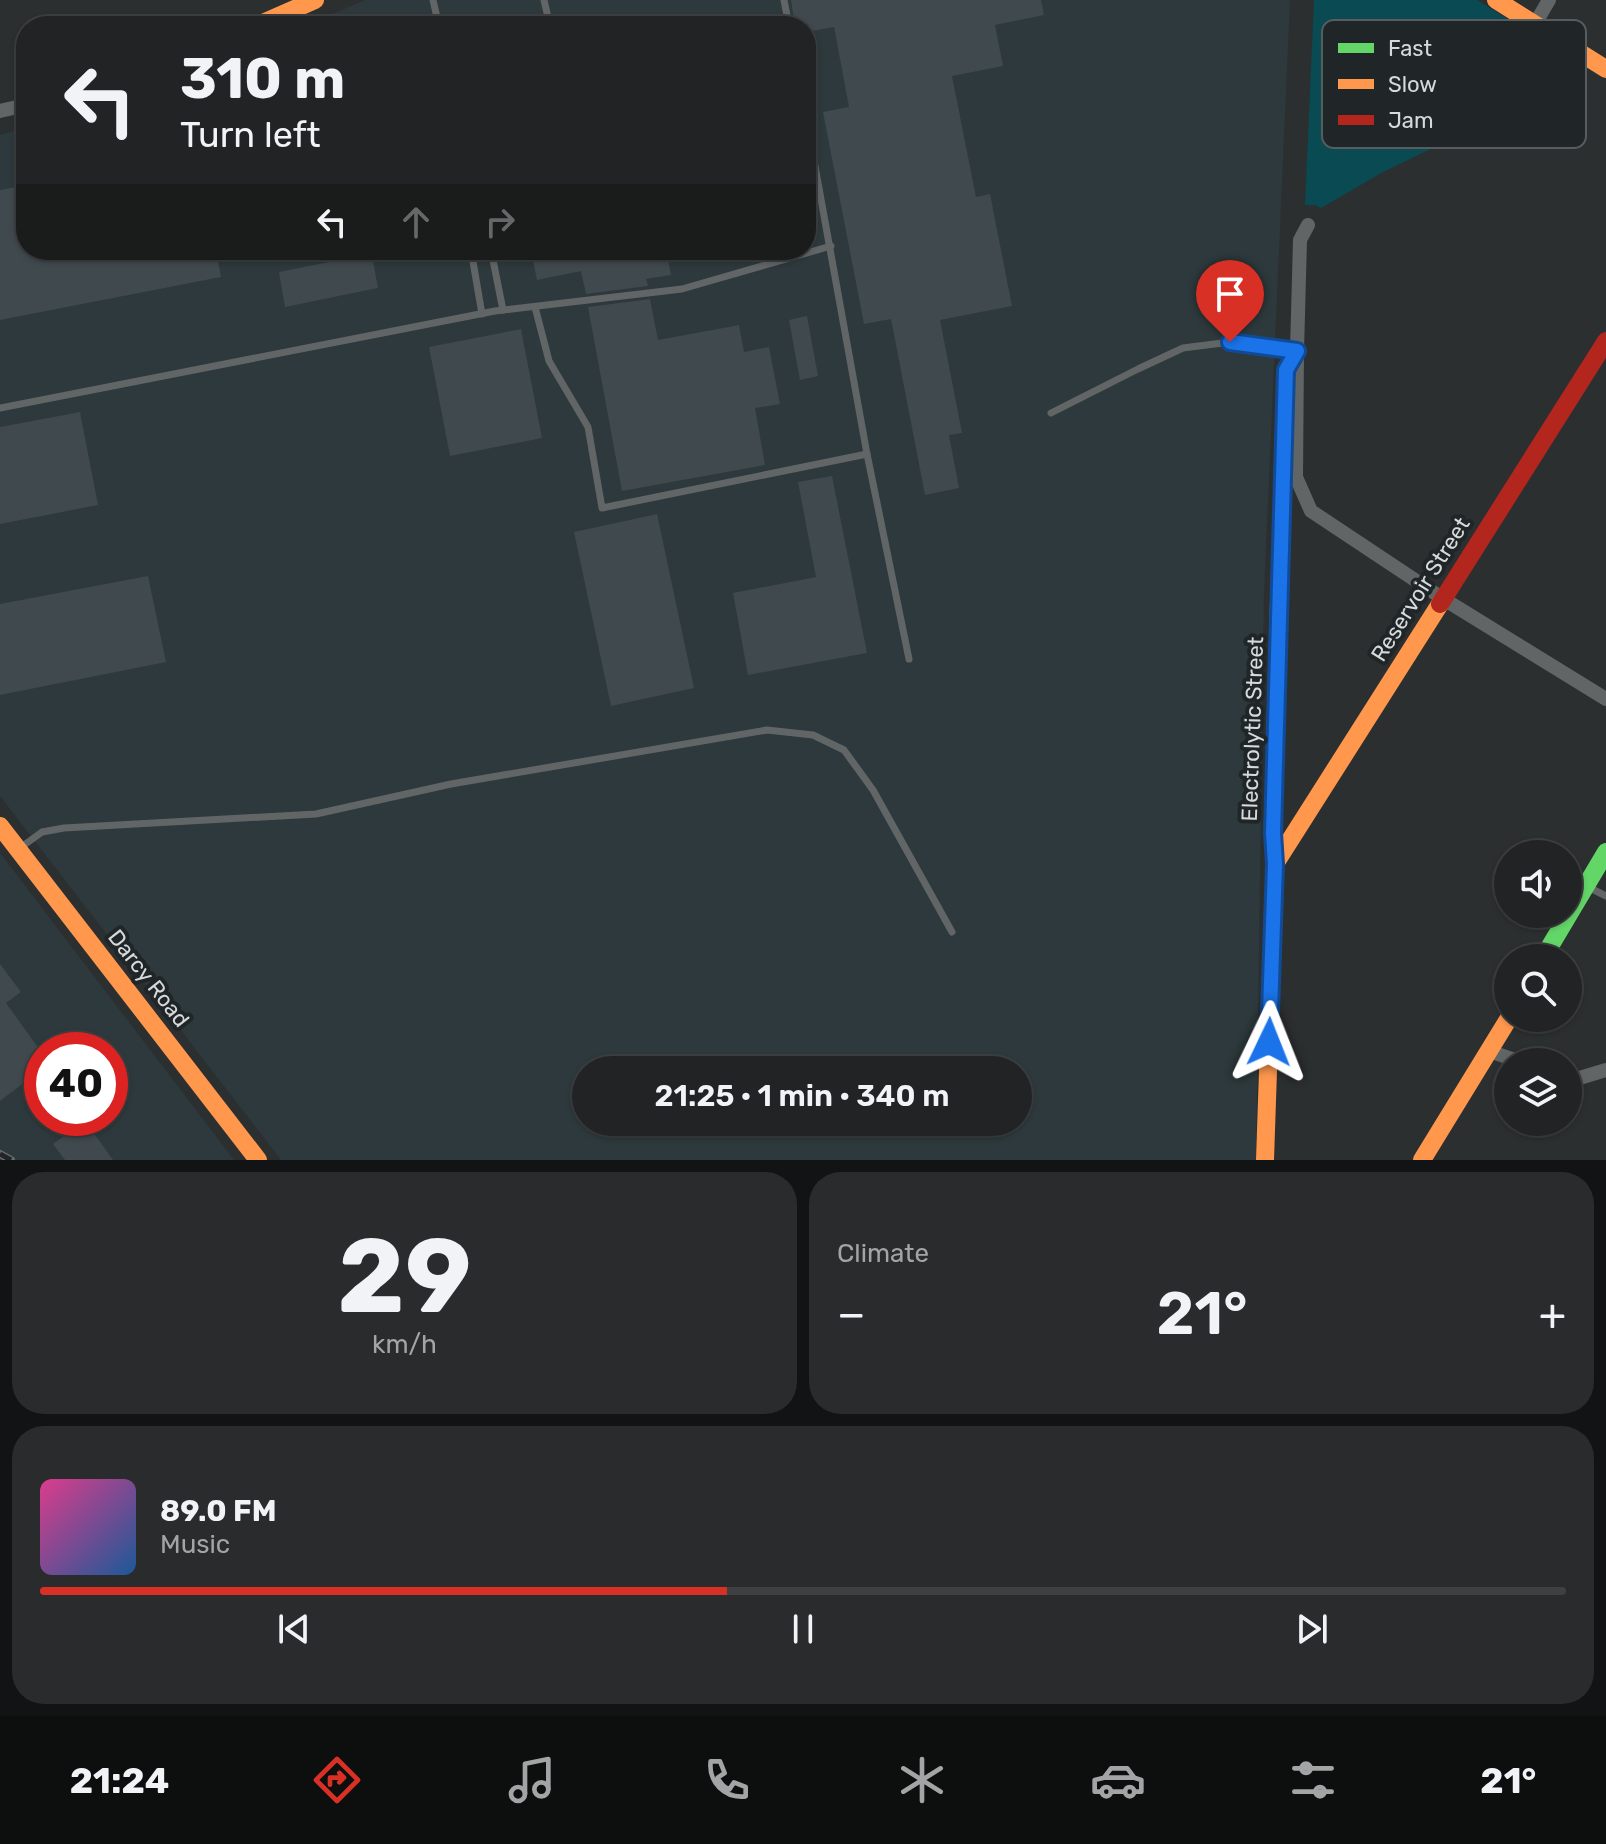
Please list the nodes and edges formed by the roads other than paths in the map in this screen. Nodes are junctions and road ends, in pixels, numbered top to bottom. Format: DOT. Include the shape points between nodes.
graph roads {
  1 [pos="315,0"];
  2 [pos="1496,0"];
  3 [pos="1549,0"];
  4 [pos="279,16"];
  5 [pos="1528,20"];
  6 [pos="1537,20"];
  7 [pos="1586,56"];
  8 [pos="1606,69"];
  9 [pos="816,168"];
  10 [pos="1308,225"];
  11 [pos="831,246"];
  12 [pos="816,250"];
  13 [pos="473,260"];
  14 [pos="493,260"];
  15 [pos="782,260"];
  16 [pos="535,307"];
  17 [pos="503,310"];
  18 [pos="482,314"];
  19 [pos="1606,341"];
  20 [pos="1297,351"];
  21 [pos="0,408"];
  22 [pos="1051,413"];
  23 [pos="867,454"];
  24 [pos="1442,598"];
  25 [pos="909,659"];
  26 [pos="1606,699"];
  27 [pos="0,826"];
  28 [pos="18,850"];
  29 [pos="1606,852"];
  30 [pos="1275,864"];
  31 [pos="1585,886"];
  32 [pos="1606,896"];
  33 [pos="952,932"];
  34 [pos="1551,944"];
  35 [pos="1501,1032"];
  36 [pos="1489,1051"];
  37 [pos="1494,1053"];
  38 [pos="1606,1070"];
  39 [pos="1582,1077"];
  40 [pos="258,1160"];
  41 [pos="1265,1160"];
  42 [pos="1422,1160"];
  1 -- 4 [label="street"];
  2 -- 5 [label="street"];
  3 -- 6 [label="street"];
  7 -- 8 [label="street"];
  9 -- 11 [label="lane"];
  10 -- 20 [label="street" via="1300,240"];
  11 -- 12 [label="lane"];
  11 -- 23 [label="lane"];
  13 -- 18 [label="lane"];
  14 -- 17 [label="lane"];
  15 -- 16 [label="lane" via="682,289"];
  16 -- 17 [label="lane"];
  16 -- 23 [label="lane" via="549,361 588,427 602,508"];
  17 -- 18 [label="lane"];
  18 -- 21 [label="lane"];
  19 -- 24 [label="street, Reservoir Street"];
  20 -- 22 [label="lane" via="1230,342 1183,348"];
  20 -- 24 [label="street" via="1296,477 1311,511"];
  20 -- 30 [label="street, Electrolytic Street" via="1286,370"];
  23 -- 25 [label="lane"];
  24 -- 26 [label="street"];
  24 -- 30 [label="street, Reservoir Street"];
  27 -- 28 [label="street, Darcy Road"];
  28 -- 33 [label="lane" via="42,832 64,828 316,814 451,784 767,730 813,735 844,750 873,790"];
  28 -- 40 [label="street, Darcy Road"];
  29 -- 31 [label="street"];
  30 -- 41 [label="street, Electrolytic Street"];
  31 -- 32 [label="lane"];
  31 -- 34 [label="street"];
  35 -- 36 [label="street"];
  36 -- 37 [label="street"];
  36 -- 42 [label="street"];
  38 -- 39 [label="street"];
}
